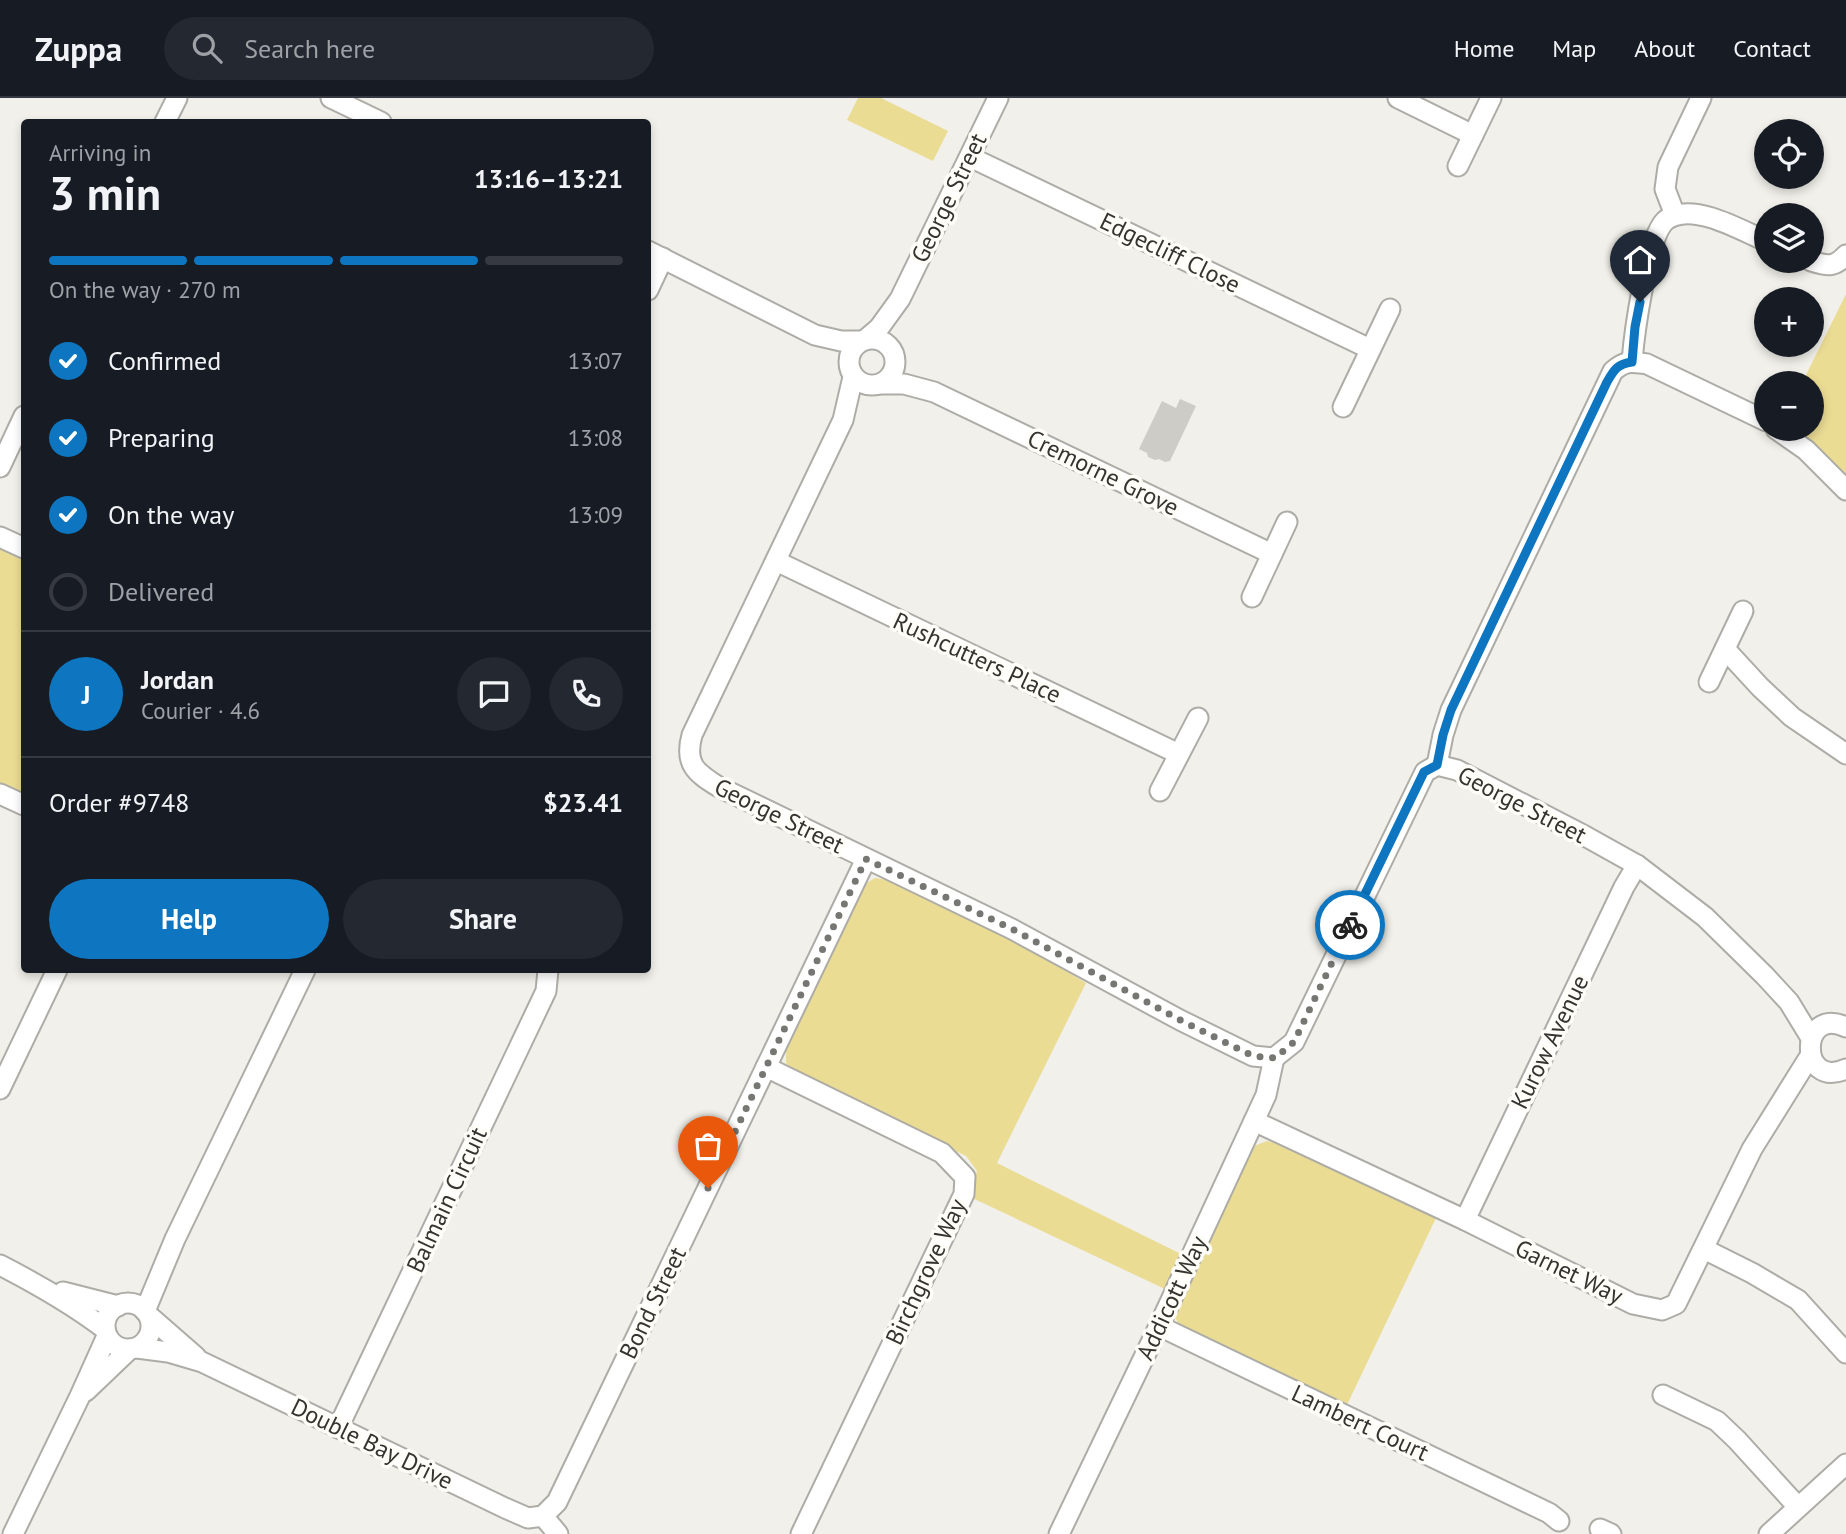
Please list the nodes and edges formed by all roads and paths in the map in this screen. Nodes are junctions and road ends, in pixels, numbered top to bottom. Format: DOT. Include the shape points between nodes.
graph roads {
  1 [pos="177,98"];
  2 [pos="331,98"];
  3 [pos="998,98"];
  4 [pos="1398,98"];
  5 [pos="1491,98"];
  6 [pos="1701,98"];
  7 [pos="166,119"];
  8 [pos="376,119"];
  9 [pos="1473,135"];
  10 [pos="970,157"];
  11 [pos="1458,166"];
  12 [pos="1675,215"];
  13 [pos="1754,236"];
  14 [pos="655,254"];
  15 [pos="1846,255"];
  16 [pos="1824,264"];
  17 [pos="651,275"];
  18 [pos="900,299"];
  19 [pos="1390,309"];
  20 [pos="815,335"];
  21 [pos="863,340"];
  22 [pos="1370,349"];
  23 [pos="895,360"];
  24 [pos="1632,362"];
  25 [pos="851,373"];
  26 [pos="879,385"];
  27 [pos="934,392"];
  28 [pos="1343,407"];
  29 [pos="1754,415"];
  30 [pos="843,420"];
  31 [pos="21,422"];
  32 [pos="1793,441"];
  33 [pos="0,467"];
  34 [pos="1846,490"];
  35 [pos="1287,522"];
  36 [pos="0,537"];
  37 [pos="21,547"];
  38 [pos="1272,554"];
  39 [pos="776,561"];
  40 [pos="1252,597"];
  41 [pos="1743,611"];
  42 [pos="1725,649"];
  43 [pos="1709,682"];
  44 [pos="1198,718"];
  45 [pos="1179,754"];
  46 [pos="1846,754"];
  47 [pos="1437,765"];
  48 [pos="1160,791"];
  49 [pos="0,794"];
  50 [pos="21,804"];
  51 [pos="866,859"];
  52 [pos="1637,866"];
  53 [pos="56,973"];
  54 [pos="304,973"];
  55 [pos="548,973"];
  56 [pos="1830,1032"];
  57 [pos="1275,1058"];
  58 [pos="766,1067"];
  59 [pos="1839,1074"];
  60 [pos="0,1089"];
  61 [pos="1784,1098"];
  62 [pos="1254,1121"];
  63 [pos="1465,1220"];
  64 [pos="175,1239"];
  65 [pos="1704,1250"];
  66 [pos="0,1265"];
  67 [pos="45,1288"];
  68 [pos="121,1305"];
  69 [pos="147,1314"];
  70 [pos="1159,1326"];
  71 [pos="106,1332"];
  72 [pos="134,1349"];
  73 [pos="1846,1353"];
  74 [pos="202,1362"];
  75 [pos="1663,1395"];
  76 [pos="80,1396"];
  77 [pos="338,1428"];
  78 [pos="1846,1464"];
  79 [pos="1798,1507"];
  80 [pos="543,1516"];
  81 [pos="1559,1521"];
  82 [pos="1063,1533"];
  83 [pos="13,1534"];
  84 [pos="558,1534"];
  85 [pos="801,1534"];
  86 [pos="1769,1534"];
  1 -- 7 [label="street"];
  2 -- 8 [label="street"];
  3 -- 10 [label="street, George Street"];
  4 -- 9 [label="street"];
  5 -- 9 [label="street"];
  6 -- 12 [label="street" via="1668,167 1665,189"];
  9 -- 11 [label="street"];
  10 -- 18 [label="street, George Street"];
  10 -- 22 [label="street, Edgecliff Close"];
  12 -- 13 [label="street" via="1709,217"];
  12 -- 24 [label="street" via="1664,221 1657,234 1637,315"];
  14 -- 17 [label="street"];
  14 -- 20 [label="street"];
  15 -- 16 [label="street" via="1839,263"];
  18 -- 21 [label="street, George Street" via="879,328"];
  18 -- 23 [label="street, George Street"];
  19 -- 22 [label="street"];
  20 -- 21 [label="street"];
  20 -- 25 [label="street"];
  21 -- 23 [label="street" via="887,345"];
  21 -- 25 [label="street" via="850,353"];
  22 -- 28 [label="street"];
  23 -- 26 [label="street" via="891,375"];
  23 -- 27 [label="street, Cremorne Grove"];
  24 -- 29 [label="street" via="1647,364"];
  24 -- 47 [label="street" via="1622,363 1607,382 1451,710"];
  25 -- 26 [label="street" via="863,384"];
  25 -- 30 [label="street, George Street"];
  26 -- 27 [label="street, Cremorne Grove" via="904,384"];
  26 -- 30 [label="street, George Street"];
  27 -- 38 [label="street, Cremorne Grove"];
  30 -- 39 [label="street, George Street"];
  31 -- 33 [label="street"];
  32 -- 34 [label="street"];
  35 -- 38 [label="street"];
  36 -- 37 [label="street"];
  38 -- 40 [label="street"];
  39 -- 45 [label="street, Rushcutters Place"];
  39 -- 51 [label="street, George Street" via="692,736 688,754 703,778"];
  41 -- 42 [label="street"];
  42 -- 43 [label="street"];
  42 -- 46 [label="street" via="1792,718"];
  44 -- 45 [label="street"];
  45 -- 48 [label="street"];
  47 -- 52 [label="street, George Street" via="1457,770"];
  47 -- 57 [label="street, George Street" via="1424,772 1294,1042"];
  49 -- 50 [label="street"];
  51 -- 57 [label="street, George Street" via="1012,929 1253,1056"];
  51 -- 58 [label="street, Bond Street"];
  52 -- 56 [label="street, George Street" via="1705,917 1789,1002"];
  52 -- 63 [label="street, Kurow Avenue"];
  53 -- 60 [label="street"];
  54 -- 64 [label="street"];
  55 -- 77 [label="street, Balmain Circuit" via="546,991"];
  56 -- 59 [label="street, George Street" via="1814,1063"];
  56 -- 61 [label="street, Garnet Way"];
  57 -- 62 [label="street, Addicott Way"];
  58 -- 80 [label="street, Bond Street" via="557,1502"];
  58 -- 85 [label="street, Birchgrove Way" via="942,1153 965,1177 964,1194"];
  59 -- 61 [label="street, Garnet Way"];
  61 -- 65 [label="street, Garnet Way" via="1752,1149"];
  62 -- 63 [label="street, Garnet Way"];
  62 -- 70 [label="street, Addicott Way"];
  63 -- 65 [label="street, Garnet Way" via="1633,1304 1662,1310 1676,1304"];
  64 -- 68 [label="street" via="139,1289"];
  64 -- 69 [label="street"];
  65 -- 73 [label="street" via="1798,1300"];
  66 -- 67 [label="street"];
  67 -- 68 [label="street"];
  67 -- 71 [label="street"];
  68 -- 69 [label="street" via="132,1304"];
  68 -- 71 [label="street" via="108,1315"];
  69 -- 72 [label="street" via="151,1324 148,1338"];
  69 -- 74 [label="street, Double Bay Drive"];
  70 -- 81 [label="street, Lambert Court"];
  70 -- 82 [label="street, Addicott Way"];
  71 -- 72 [label="street" via="116,1346"];
  71 -- 76 [label="street"];
  72 -- 74 [label="street, Double Bay Drive"];
  72 -- 76 [label="street"];
  74 -- 77 [label="street, Double Bay Drive"];
  75 -- 79 [label="street" via="1717,1421"];
  76 -- 83 [label="street"];
  77 -- 80 [label="street, Double Bay Drive" via="528,1518"];
  78 -- 79 [label="street"];
  79 -- 86 [label="street"];
  80 -- 84 [label="street"];
}
